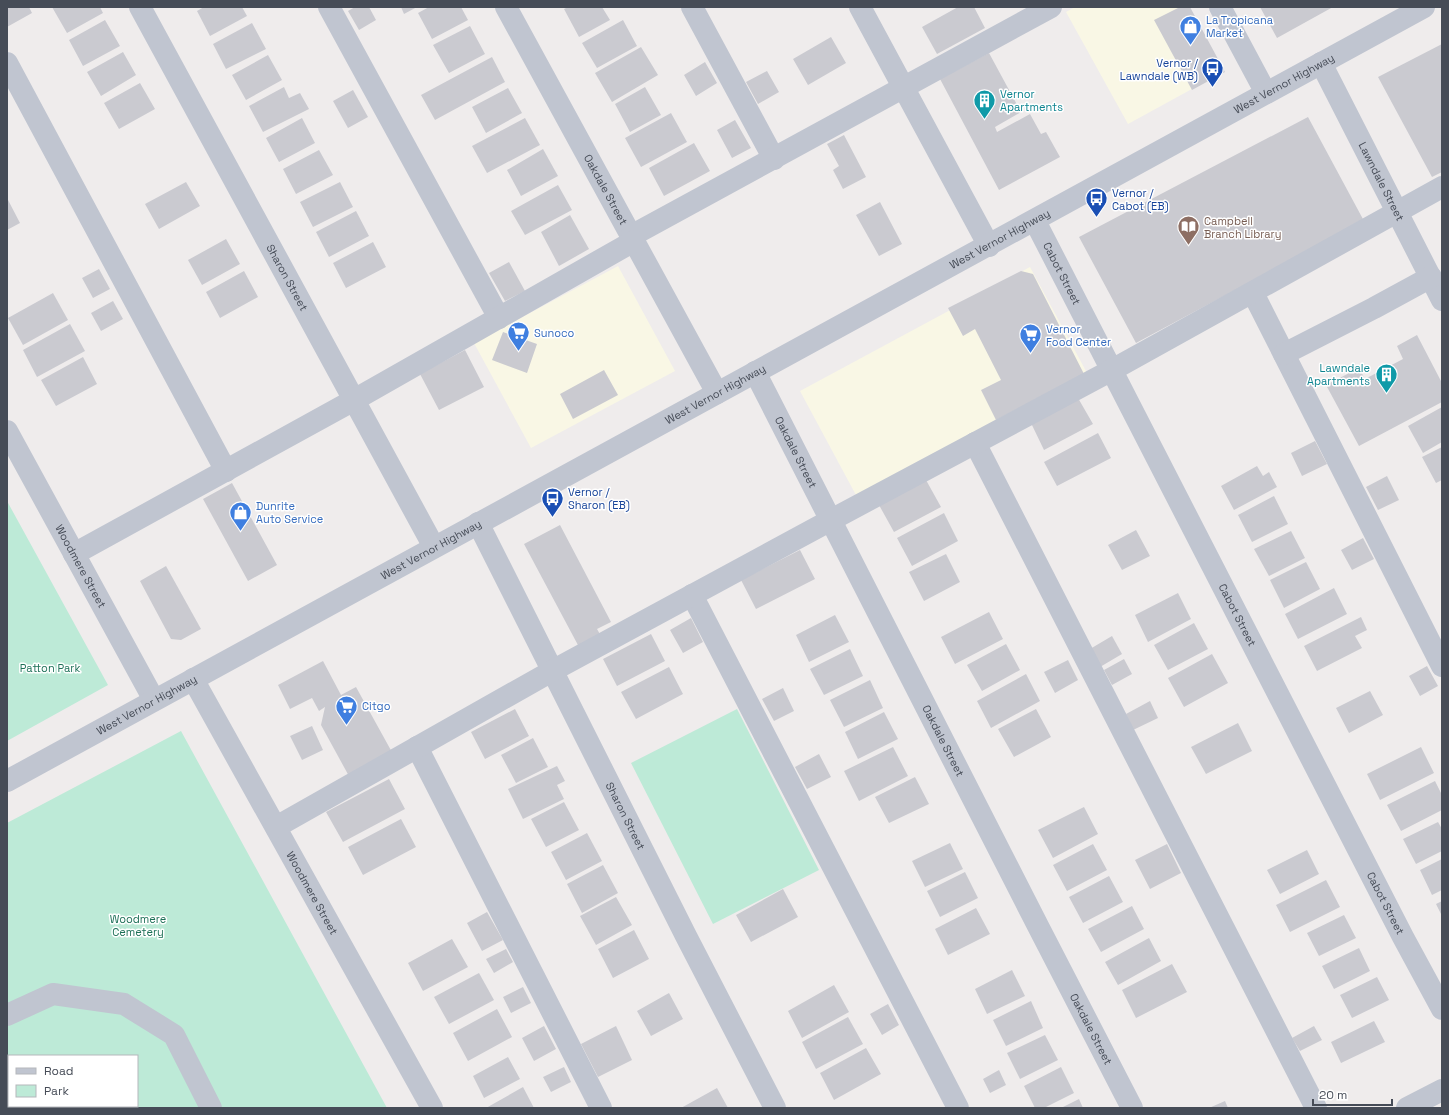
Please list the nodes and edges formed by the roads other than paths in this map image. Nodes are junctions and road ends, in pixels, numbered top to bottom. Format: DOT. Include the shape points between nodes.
graph roads {
  1 [pos="140,7"];
  2 [pos="329,7"];
  3 [pos="506,7"];
  4 [pos="692,7"];
  5 [pos="860,7"];
  6 [pos="1220,7"];
  7 [pos="1424,7"];
  8 [pos="1048,8"];
  9 [pos="7,63"];
  10 [pos="1321,63"];
  11 [pos="904,88"];
  12 [pos="1266,93"];
  13 [pos="774,158"];
  14 [pos="1442,187"];
  15 [pos="1397,212"];
  16 [pos="1035,221"];
  17 [pos="633,238"];
  18 [pos="989,246"];
  19 [pos="1431,277"];
  20 [pos="1253,293"];
  21 [pos="1442,300"];
  22 [pos="499,318"];
  23 [pos="1284,354"];
  24 [pos="1112,370"];
  25 [pos="755,372"];
  26 [pos="717,393"];
  27 [pos="354,400"];
  28 [pos="7,432"];
  29 [pos="975,443"];
  30 [pos="226,471"];
  31 [pos="831,520"];
  32 [pos="478,523"];
  33 [pos="434,547"];
  34 [pos="74,554"];
  35 [pos="692,595"];
  36 [pos="1442,666"];
  37 [pos="552,671"];
  38 [pos="193,679"];
  39 [pos="154,700"];
  40 [pos="417,747"];
  41 [pos="7,781"];
  42 [pos="276,827"];
  43 [pos="1442,1009"];
  44 [pos="7,1015"];
  45 [pos="1442,1090"];
  46 [pos="211,1108"];
  47 [pos="432,1108"];
  48 [pos="601,1108"];
  49 [pos="775,1108"];
  50 [pos="958,1108"];
  51 [pos="1132,1108"];
  52 [pos="1316,1108"];
  53 [pos="1407,1108"];
  1 -- 27 [label="street, Sharon Street"];
  2 -- 22 [label="street"];
  3 -- 17 [label="street, Oakdale Street"];
  4 -- 13 [label="street"];
  5 -- 11 [label="street"];
  6 -- 12 [label="street"];
  7 -- 10 [label="street, West Vernor Highway"];
  8 -- 11 [label="street"];
  9 -- 30 [label="street"];
  10 -- 12 [label="street, West Vernor Highway"];
  10 -- 15 [label="street, Lawndale Street"];
  11 -- 13 [label="street"];
  11 -- 18 [label="street"];
  12 -- 16 [label="street, West Vernor Highway"];
  13 -- 17 [label="street"];
  14 -- 15 [label="street"];
  15 -- 19 [label="street, Lawndale Street"];
  15 -- 20 [label="street"];
  16 -- 18 [label="street, West Vernor Highway"];
  16 -- 24 [label="street, Cabot Street"];
  17 -- 22 [label="street"];
  17 -- 26 [label="street, Oakdale Street"];
  18 -- 25 [label="street, West Vernor Highway"];
  19 -- 21 [label="street, Lawndale Street"];
  19 -- 23 [label="street"];
  20 -- 23 [label="street"];
  20 -- 24 [label="street"];
  22 -- 27 [label="street"];
  23 -- 36 [label="street"];
  24 -- 29 [label="street"];
  24 -- 43 [label="street, Cabot Street"];
  25 -- 26 [label="street, West Vernor Highway"];
  25 -- 31 [label="street, Oakdale Street"];
  26 -- 32 [label="street, West Vernor Highway"];
  27 -- 30 [label="street"];
  27 -- 33 [label="street, Sharon Street"];
  28 -- 34 [label="street, Woodmere Street"];
  29 -- 31 [label="street"];
  29 -- 52 [label="street"];
  30 -- 34 [label="street"];
  31 -- 35 [label="street"];
  31 -- 51 [label="street, Oakdale Street"];
  32 -- 33 [label="street, West Vernor Highway"];
  32 -- 37 [label="street, Sharon Street"];
  33 -- 38 [label="street, West Vernor Highway"];
  34 -- 39 [label="street, Woodmere Street"];
  35 -- 37 [label="street"];
  35 -- 50 [label="street"];
  37 -- 40 [label="street"];
  37 -- 49 [label="street, Sharon Street"];
  38 -- 39 [label="street, West Vernor Highway"];
  38 -- 42 [label="street, Woodmere Street"];
  39 -- 41 [label="street, West Vernor Highway"];
  40 -- 42 [label="street"];
  40 -- 48 [label="street"];
  42 -- 47 [label="street, Woodmere Street"];
  44 -- 46 [label="street" via="53,994 124,1004 174,1035"];
  45 -- 53 [label="street"];
}
